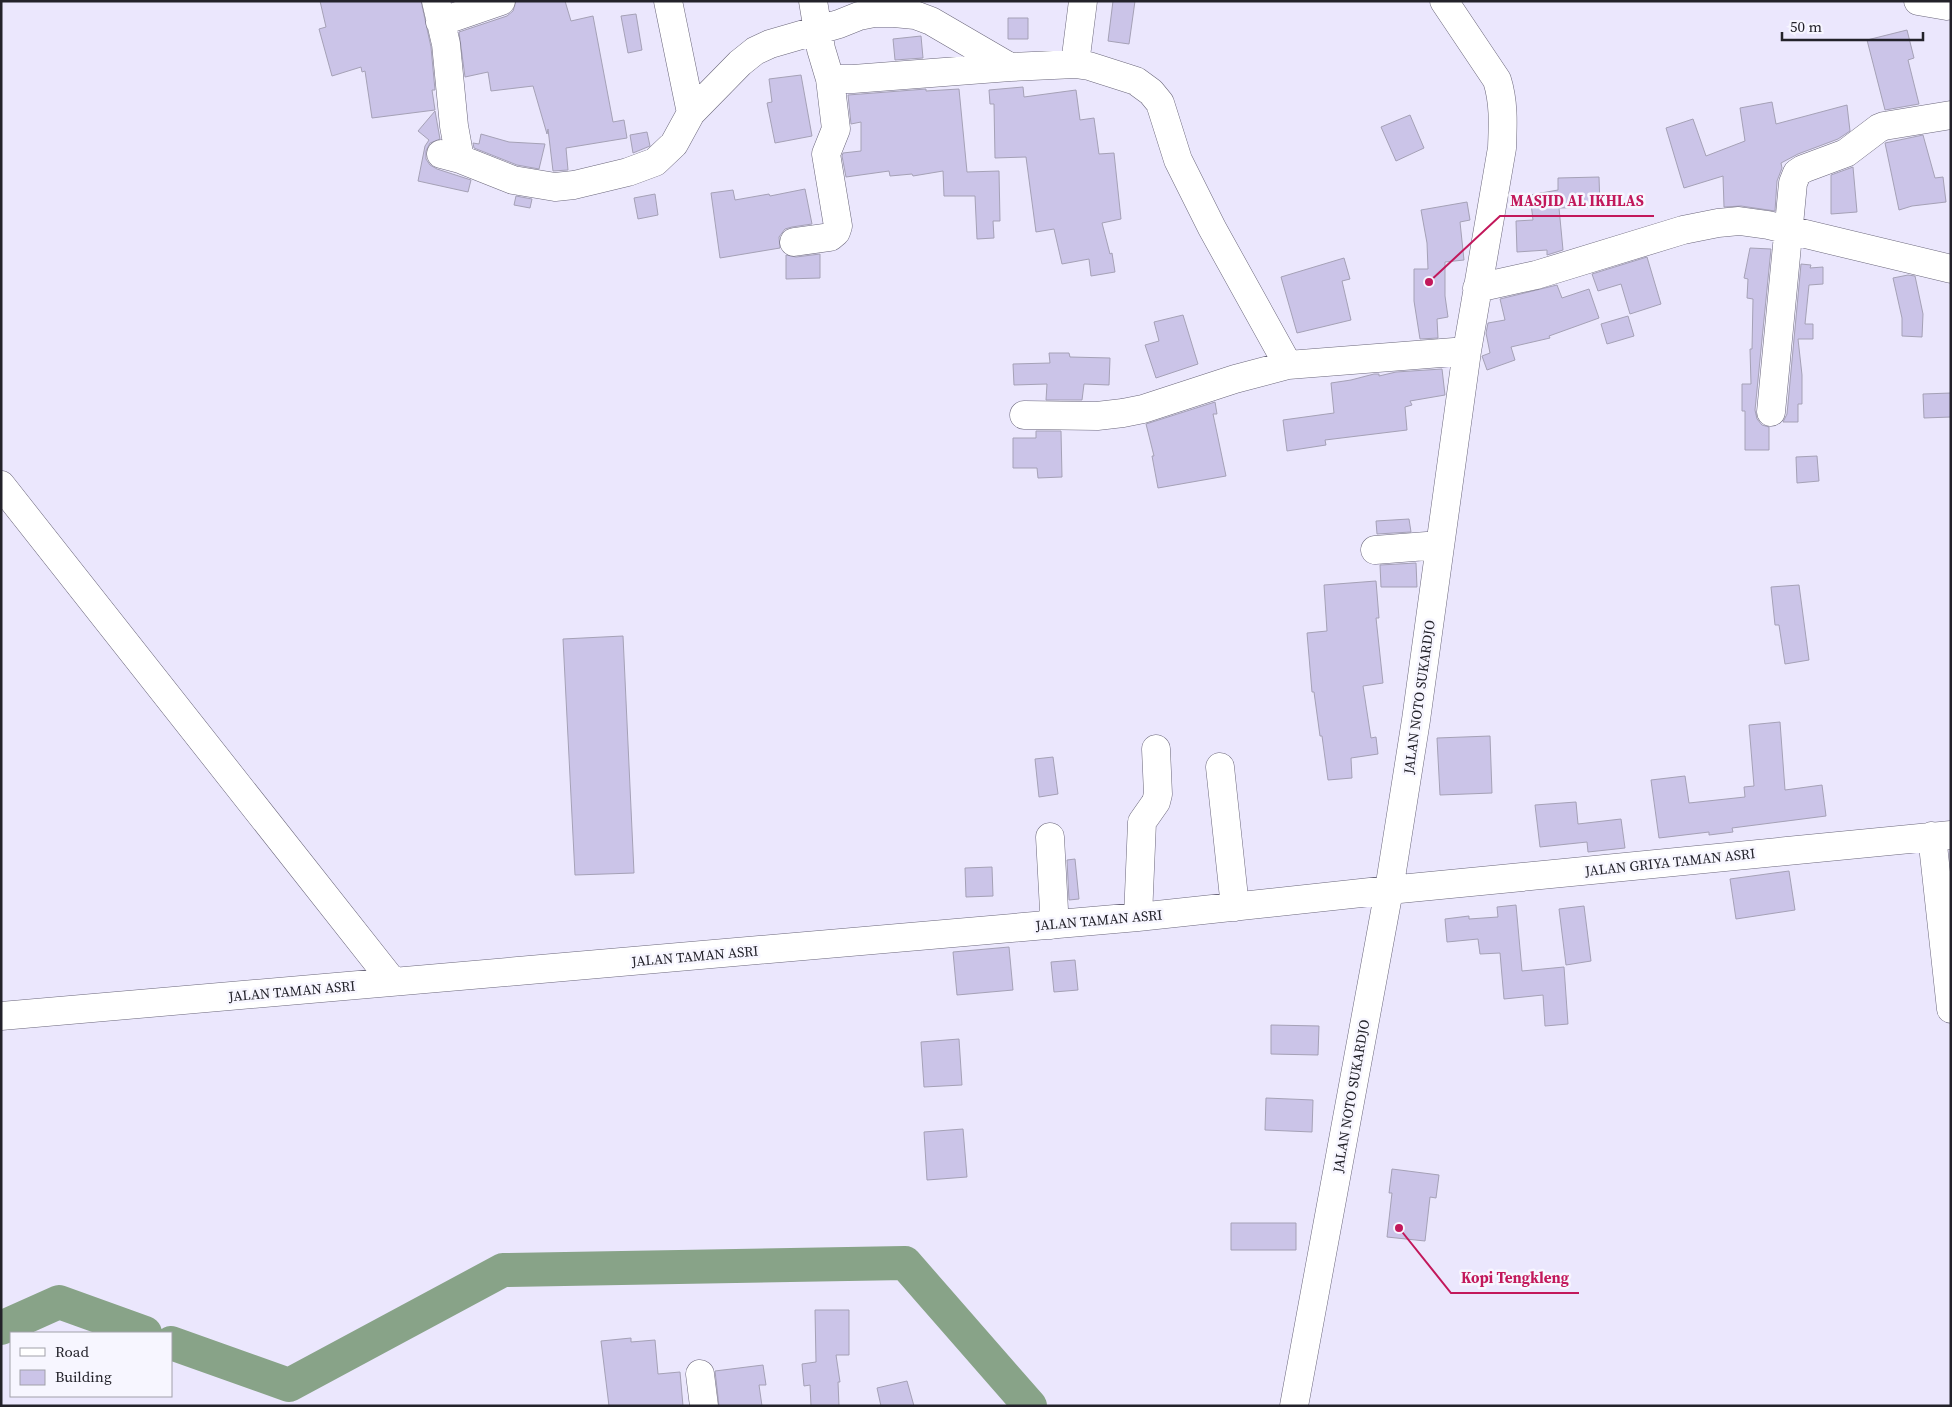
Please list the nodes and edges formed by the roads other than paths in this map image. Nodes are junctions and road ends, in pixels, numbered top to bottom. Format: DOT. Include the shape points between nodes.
graph roads {
  1 [pos="501,1"];
  2 [pos="668,1"];
  3 [pos="813,1"];
  4 [pos="1083,1"];
  5 [pos="1444,1"];
  6 [pos="1918,1"];
  7 [pos="1951,5"];
  8 [pos="438,12"];
  9 [pos="818,30"];
  10 [pos="1075,64"];
  11 [pos="1010,66"];
  12 [pos="830,79"];
  13 [pos="691,114"];
  14 [pos="1951,115"];
  15 [pos="1789,231"];
  16 [pos="794,242"];
  17 [pos="1951,269"];
  18 [pos="1478,288"];
  19 [pos="1467,351"];
  20 [pos="1288,364"];
  21 [pos="1771,412"];
  22 [pos="1024,415"];
  23 [pos="1,485"];
  24 [pos="1440,545"];
  25 [pos="1375,550"];
  26 [pos="1156,749"];
  27 [pos="1220,767"];
  28 [pos="1050,836"];
  29 [pos="1941,836"];
  30 [pos="1389,890"];
  31 [pos="1235,906"];
  32 [pos="1138,917"];
  33 [pos="1050,925"];
  34 [pos="393,982"];
  35 [pos="1951,1009"];
  36 [pos="1,1016"];
  37 [pos="700,1374"];
  38 [pos="704,1406"];
  39 [pos="1294,1406"];
  1 -- 8 [label="street"];
  2 -- 13 [label="street"];
  3 -- 9 [label="street"];
  4 -- 10 [label="street"];
  5 -- 18 [label="street, JALAN NOTO SUKARDJO" via="1497,80 1502,94 1502,148"];
  6 -- 7 [label="street"];
  8 -- 13 [label="street" via="446,44 454,126 451,157 513,180 555,187 574,185 655,162 674,144"];
  9 -- 11 [label="street" via="874,13 915,15"];
  9 -- 12 [label="street"];
  9 -- 13 [label="street" via="755,51"];
  10 -- 11 [label="street"];
  10 -- 20 [label="street" via="1136,81 1160,103 1178,160"];
  11 -- 12 [label="street"];
  12 -- 16 [label="street" via="836,128 826,154 838,226 830,236"];
  14 -- 15 [label="street" via="1884,126 1846,153 1803,169 1794,183"];
  15 -- 17 [label="street"];
  15 -- 18 [label="street" via="1768,225 1718,223 1683,230 1536,275"];
  15 -- 21 [label="street"];
  18 -- 19 [label="street, JALAN NOTO SUKARDJO"];
  19 -- 20 [label="street"];
  19 -- 24 [label="street, JALAN NOTO SUKARDJO"];
  20 -- 22 [label="street" via="1123,413"];
  23 -- 34 [label="street"];
  24 -- 25 [label="street"];
  24 -- 30 [label="street, JALAN NOTO SUKARDJO"];
  26 -- 32 [label="street" via="1158,794 1142,822"];
  27 -- 31 [label="street"];
  28 -- 33 [label="street" via="1054,910"];
  29 -- 30 [label="street, JALAN GRIYA TAMAN ASRI"];
  29 -- 35 [label="street"];
  30 -- 31 [label="street, JALAN TAMAN ASRI"];
  30 -- 39 [label="street, JALAN NOTO SUKARDJO"];
  31 -- 32 [label="street, JALAN TAMAN ASRI"];
  32 -- 33 [label="street, JALAN TAMAN ASRI"];
  33 -- 34 [label="street, JALAN TAMAN ASRI"];
  34 -- 36 [label="street, JALAN TAMAN ASRI"];
  37 -- 38 [label="street"];
}
